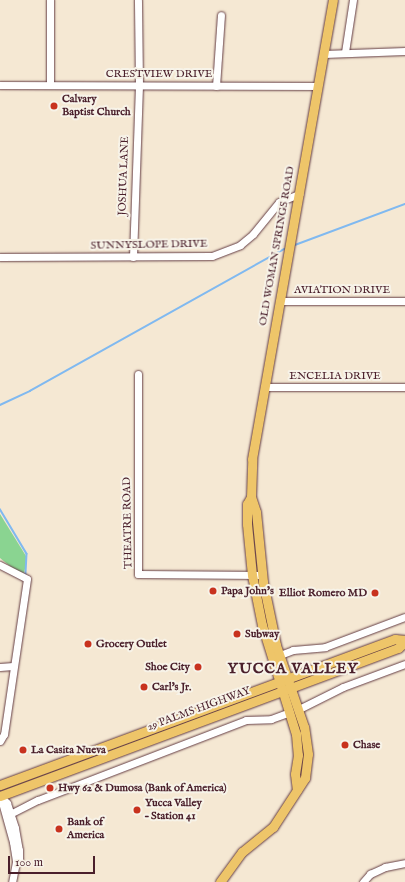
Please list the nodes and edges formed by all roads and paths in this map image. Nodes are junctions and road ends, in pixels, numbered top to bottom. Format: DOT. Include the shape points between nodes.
graph roads {
  1 [pos="50,0"];
  2 [pos="138,0"];
  3 [pos="333,0"];
  4 [pos="353,0"];
  5 [pos="221,15"];
  6 [pos="405,51"];
  7 [pos="345,52"];
  8 [pos="324,54"];
  9 [pos="0,85"];
  10 [pos="50,85"];
  11 [pos="139,85"];
  12 [pos="216,86"];
  13 [pos="318,86"];
  14 [pos="299,194"];
  15 [pos="0,257"];
  16 [pos="133,257"];
  17 [pos="280,301"];
  18 [pos="405,301"];
  19 [pos="138,374"];
  20 [pos="264,387"];
  21 [pos="405,387"];
  22 [pos="0,565"];
  23 [pos="257,575"];
  24 [pos="405,617"];
  25 [pos="405,641"];
  26 [pos="280,655"];
  27 [pos="405,664"];
  28 [pos="13,666"];
  29 [pos="0,667"];
  30 [pos="284,680"];
  31 [pos="288,689"];
  32 [pos="300,709"];
  33 [pos="290,712"];
  34 [pos="0,740"];
  35 [pos="0,785"];
  36 [pos="297,790"];
  37 [pos="0,796"];
  38 [pos="10,814"];
  39 [pos="16,862"];
  40 [pos="405,863"];
  41 [pos="12,882"];
  42 [pos="220,882"];
  43 [pos="363,882"];
  1 -- 10 [label="street"];
  2 -- 11 [label="street, JOSHUA LANE"];
  3 -- 8 [label="main road, OLD WOMAN SPRINGS ROAD"];
  4 -- 7 [label="street"];
  5 -- 12 [label="street"];
  6 -- 7 [label="street"];
  7 -- 8 [label="street"];
  8 -- 13 [label="main road, OLD WOMAN SPRINGS ROAD"];
  9 -- 10 [label="street, CRESTVIEW DRIVE"];
  10 -- 11 [label="street, CRESTVIEW DRIVE"];
  11 -- 12 [label="street, CRESTVIEW DRIVE"];
  11 -- 16 [label="street, JOSHUA LANE"];
  12 -- 13 [label="street, CRESTVIEW DRIVE"];
  13 -- 14 [label="main road, OLD WOMAN SPRINGS ROAD"];
  14 -- 16 [label="street, SUNNYSLOPE DRIVE" via="280,202 253,234 230,251 198,257"];
  14 -- 17 [label="main road, OLD WOMAN SPRINGS ROAD"];
  15 -- 16 [label="street, SUNNYSLOPE DRIVE"];
  17 -- 18 [label="street, AVIATION DRIVE"];
  17 -- 20 [label="main road, OLD WOMAN SPRINGS ROAD"];
  19 -- 23 [label="street, THEATRE ROAD" via="138,574"];
  20 -- 21 [label="street, ENCELIA DRIVE"];
  20 -- 23 [label="main road, OLD WOMAN SPRINGS ROAD" via="252,459 251,496 247,504 247,524"];
  22 -- 28 [label="street" via="27,579"];
  23 -- 26 [label="main road, OLD WOMAN SPRINGS ROAD"];
  23 -- 30 [label="main road, OLD WOMAN SPRINGS ROAD" via="261,619"];
  24 -- 26 [label="street" via="325,647 293,650"];
  25 -- 30 [label="main road, 29 PALMS HIGHWAY" via="395,639"];
  25 -- 31 [label="main road, 29 PALMS HIGHWAY" via="398,648"];
  26 -- 30 [label="main road, OLD WOMAN SPRINGS ROAD"];
  27 -- 32 [label="street" via="343,687"];
  28 -- 29 [label="street"];
  28 -- 34 [label="street" via="4,734"];
  30 -- 31 [label="main road, OLD WOMAN SPRINGS ROAD"];
  30 -- 35 [label="main road, 29 PALMS HIGHWAY"];
  31 -- 32 [label="main road"];
  31 -- 33 [label="main road"];
  31 -- 37 [label="main road, 29 PALMS HIGHWAY"];
  32 -- 36 [label="main road" via="308,754 305,778"];
  33 -- 36 [label="main road" via="298,747 294,774"];
  33 -- 38 [label="street" via="271,719 246,720 38,800"];
  36 -- 42 [label="main road" via="273,827 242,852"];
  37 -- 38 [label="street" via="7,803"];
  37 -- 39 [label="street"];
  38 -- 39 [label="street" via="19,850 19,859"];
  39 -- 41 [label="street"];
  40 -- 43 [label="street" via="385,867 370,874"];
}
